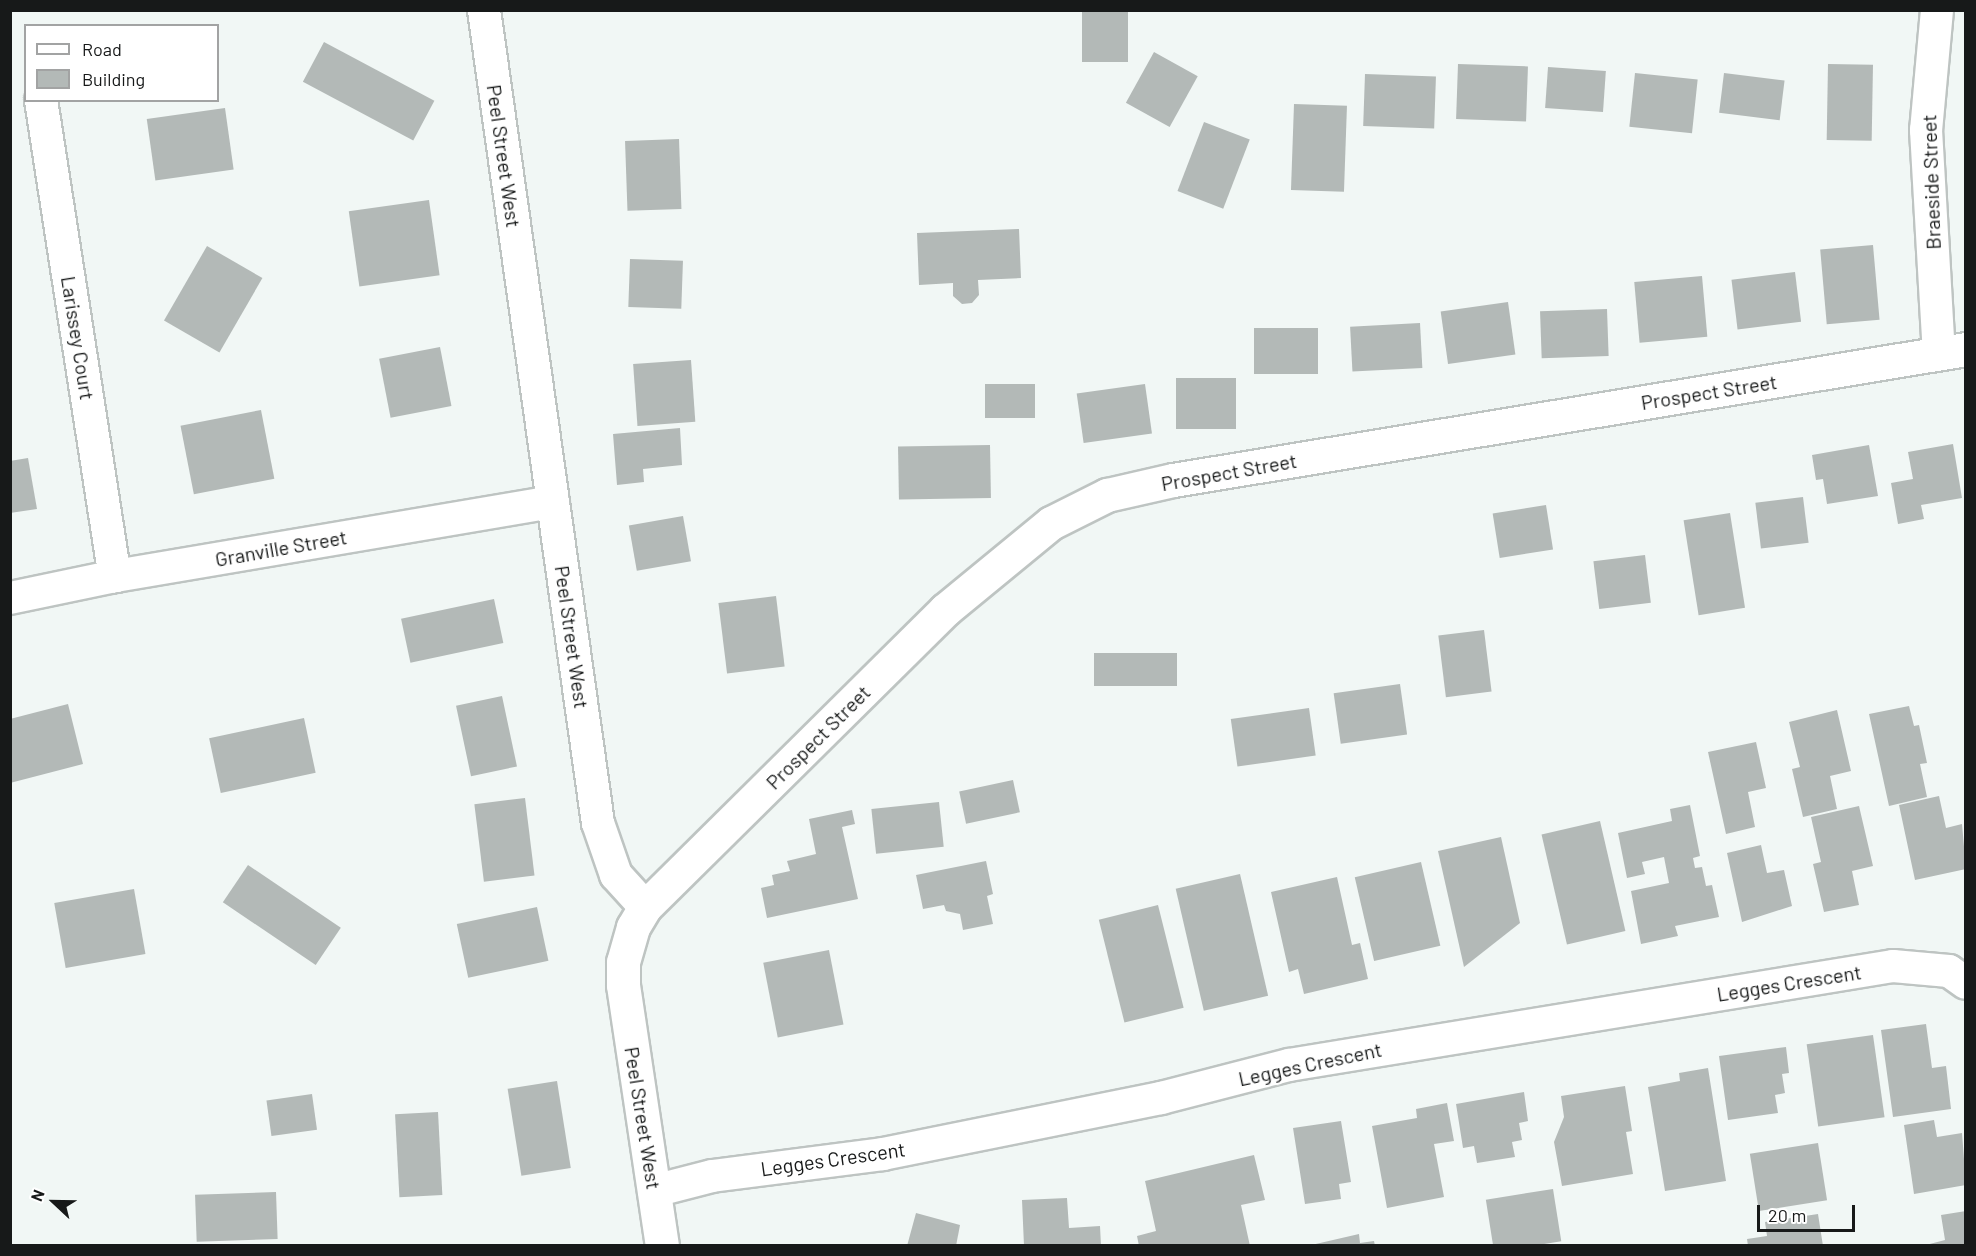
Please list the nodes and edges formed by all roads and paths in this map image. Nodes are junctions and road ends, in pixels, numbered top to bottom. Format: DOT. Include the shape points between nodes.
graph roads {
  1 [pos="484,10"];
  2 [pos="1937,10"];
  3 [pos="41,102"];
  4 [pos="1952,352"];
  5 [pos="553,502"];
  6 [pos="115,576"];
  7 [pos="10,598"];
  8 [pos="645,907"];
  9 [pos="1965,983"];
  10 [pos="654,1191"];
  11 [pos="662,1245"];
  1 -- 5 [label="street, Peel Street West"];
  2 -- 4 [label="street, Braeside Street" via="1926,130"];
  3 -- 6 [label="street, Larissey Court"];
  4 -- 8 [label="street, Prospect Street" via="1173,480 1107,495 1051,523 945,610"];
  5 -- 6 [label="street, Granville Street"];
  5 -- 8 [label="street, Peel Street West" via="598,824 616,875"];
  6 -- 7 [label="street, Granville Street"];
  8 -- 10 [label="street, Peel Street West" via="627,944 623,985"];
  9 -- 10 [label="street, Legges Crescent" via="1949,971 1893,966 1300,1063 1161,1098 895,1152 712,1176"];
  10 -- 11 [label="street, Peel Street West"];
}
